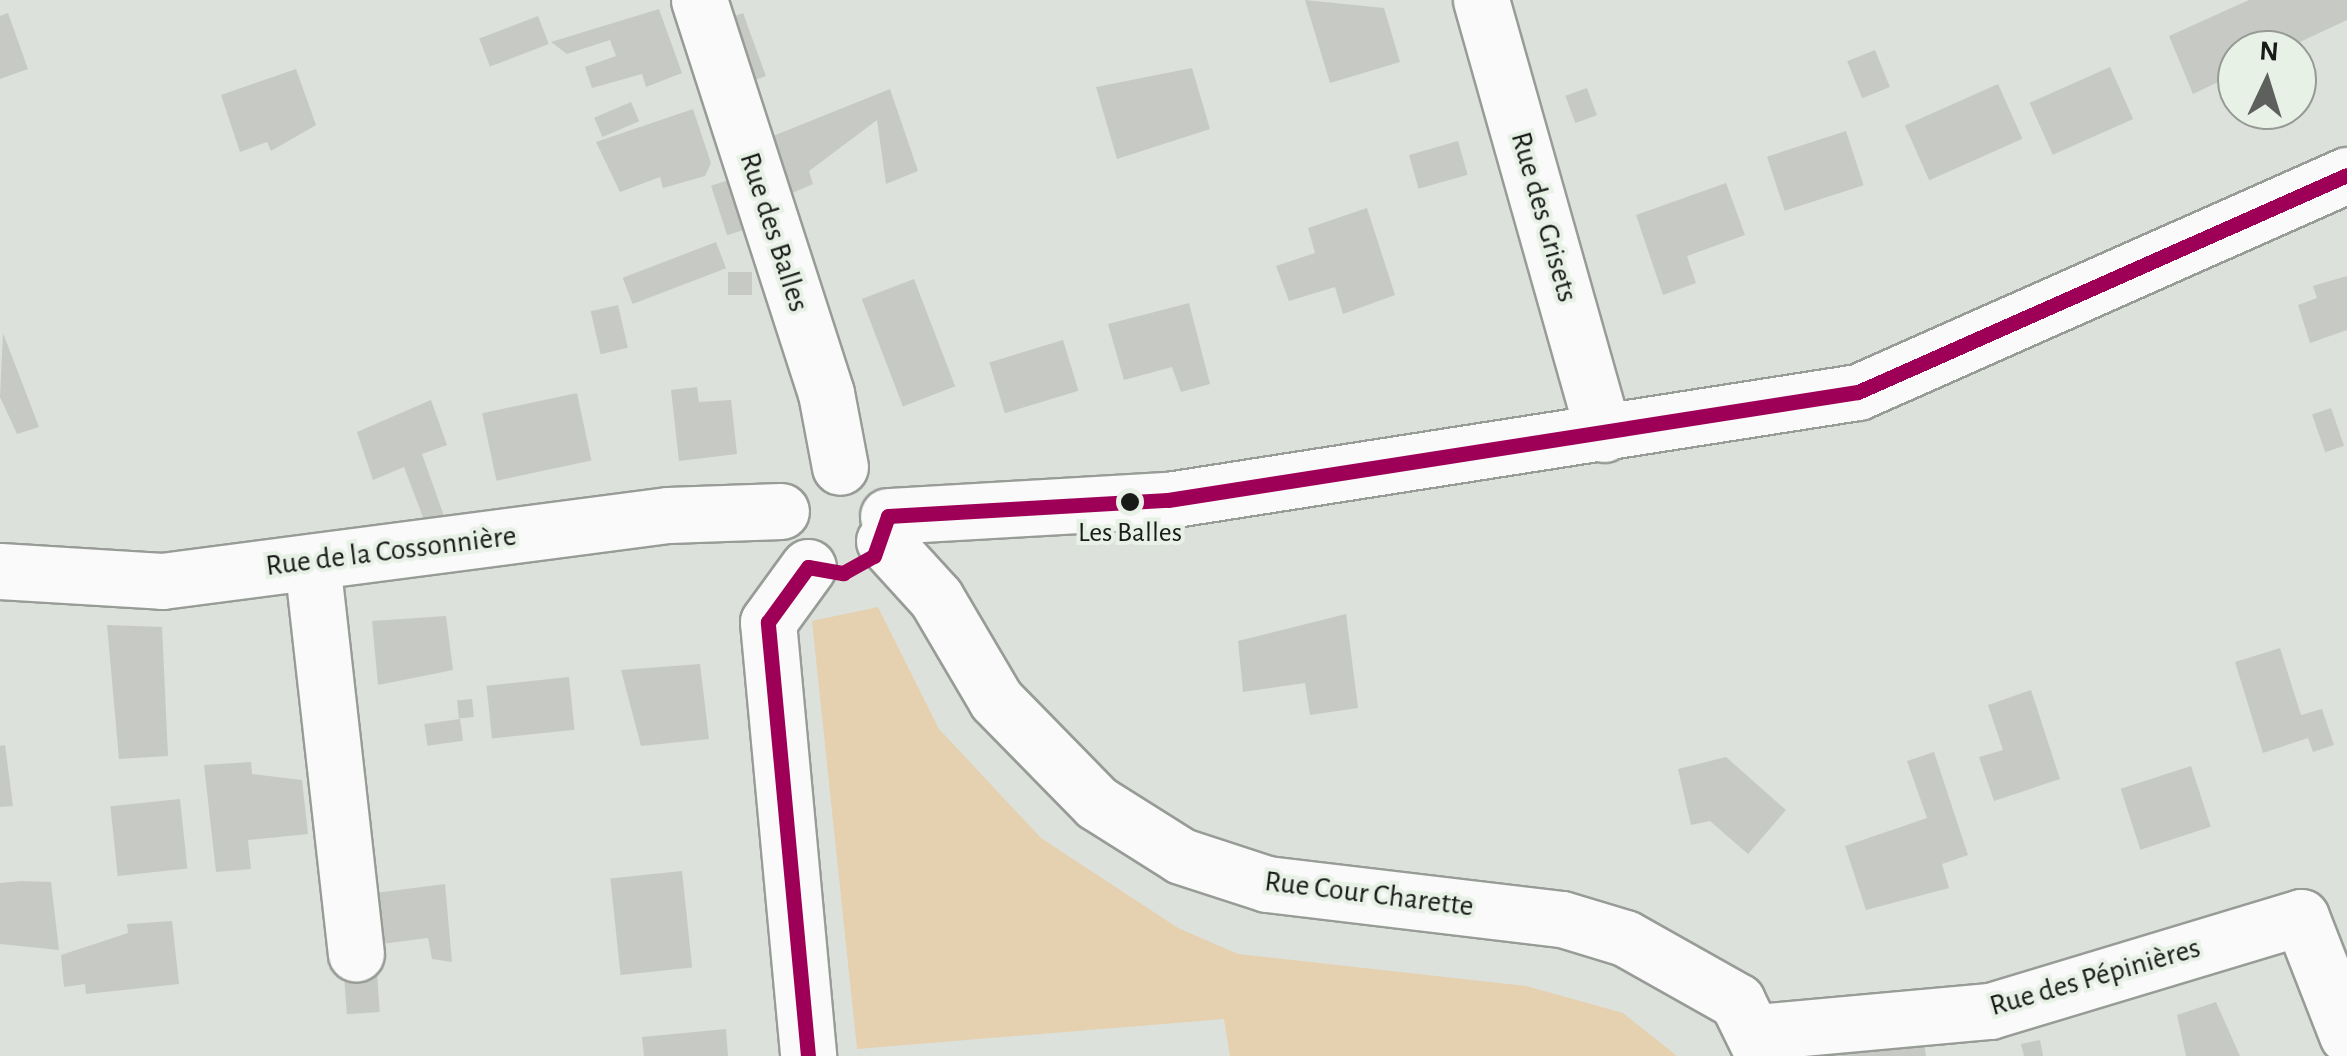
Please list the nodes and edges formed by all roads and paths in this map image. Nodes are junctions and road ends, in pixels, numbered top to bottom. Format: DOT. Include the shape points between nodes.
graph roads {
  1 [pos="699,0"];
  2 [pos="1481,0"];
  3 [pos="2347,175"];
  4 [pos="1604,434"];
  5 [pos="840,467"];
  6 [pos="781,511"];
  7 [pos="886,529"];
  8 [pos="312,562"];
  9 [pos="808,567"];
  10 [pos="0,571"];
  11 [pos="356,954"];
  12 [pos="2347,1035"];
  13 [pos="1761,1044"];
  14 [pos="808,1056"];
  1 -- 5 [label="street, Rue des Balles" via="826,393"];
  2 -- 4 [label="street, Rue des Grisets"];
  3 -- 4 [label="street" via="1858,392"];
  4 -- 7 [label="street" via="1168,500"];
  5 -- 6 [label="street" via="808,473"];
  5 -- 7 [label="street" via="873,483"];
  6 -- 8 [label="street, Rue de la Cossonnière" via="668,515"];
  6 -- 9 [label="street" via="786,543"];
  7 -- 9 [label="street" via="860,568"];
  7 -- 13 [label="street, Rue Cour Charette" via="996,700 1098,803 1181,856 1267,884 1562,918 1675,960 1736,1001"];
  8 -- 10 [label="street, Rue de la Cossonnière" via="162,581"];
  8 -- 11 [label="street"];
  9 -- 14 [label="street" via="768,622"];
  12 -- 13 [label="street, Rue des Pépinières" via="2301,916 1990,1011"];
}
